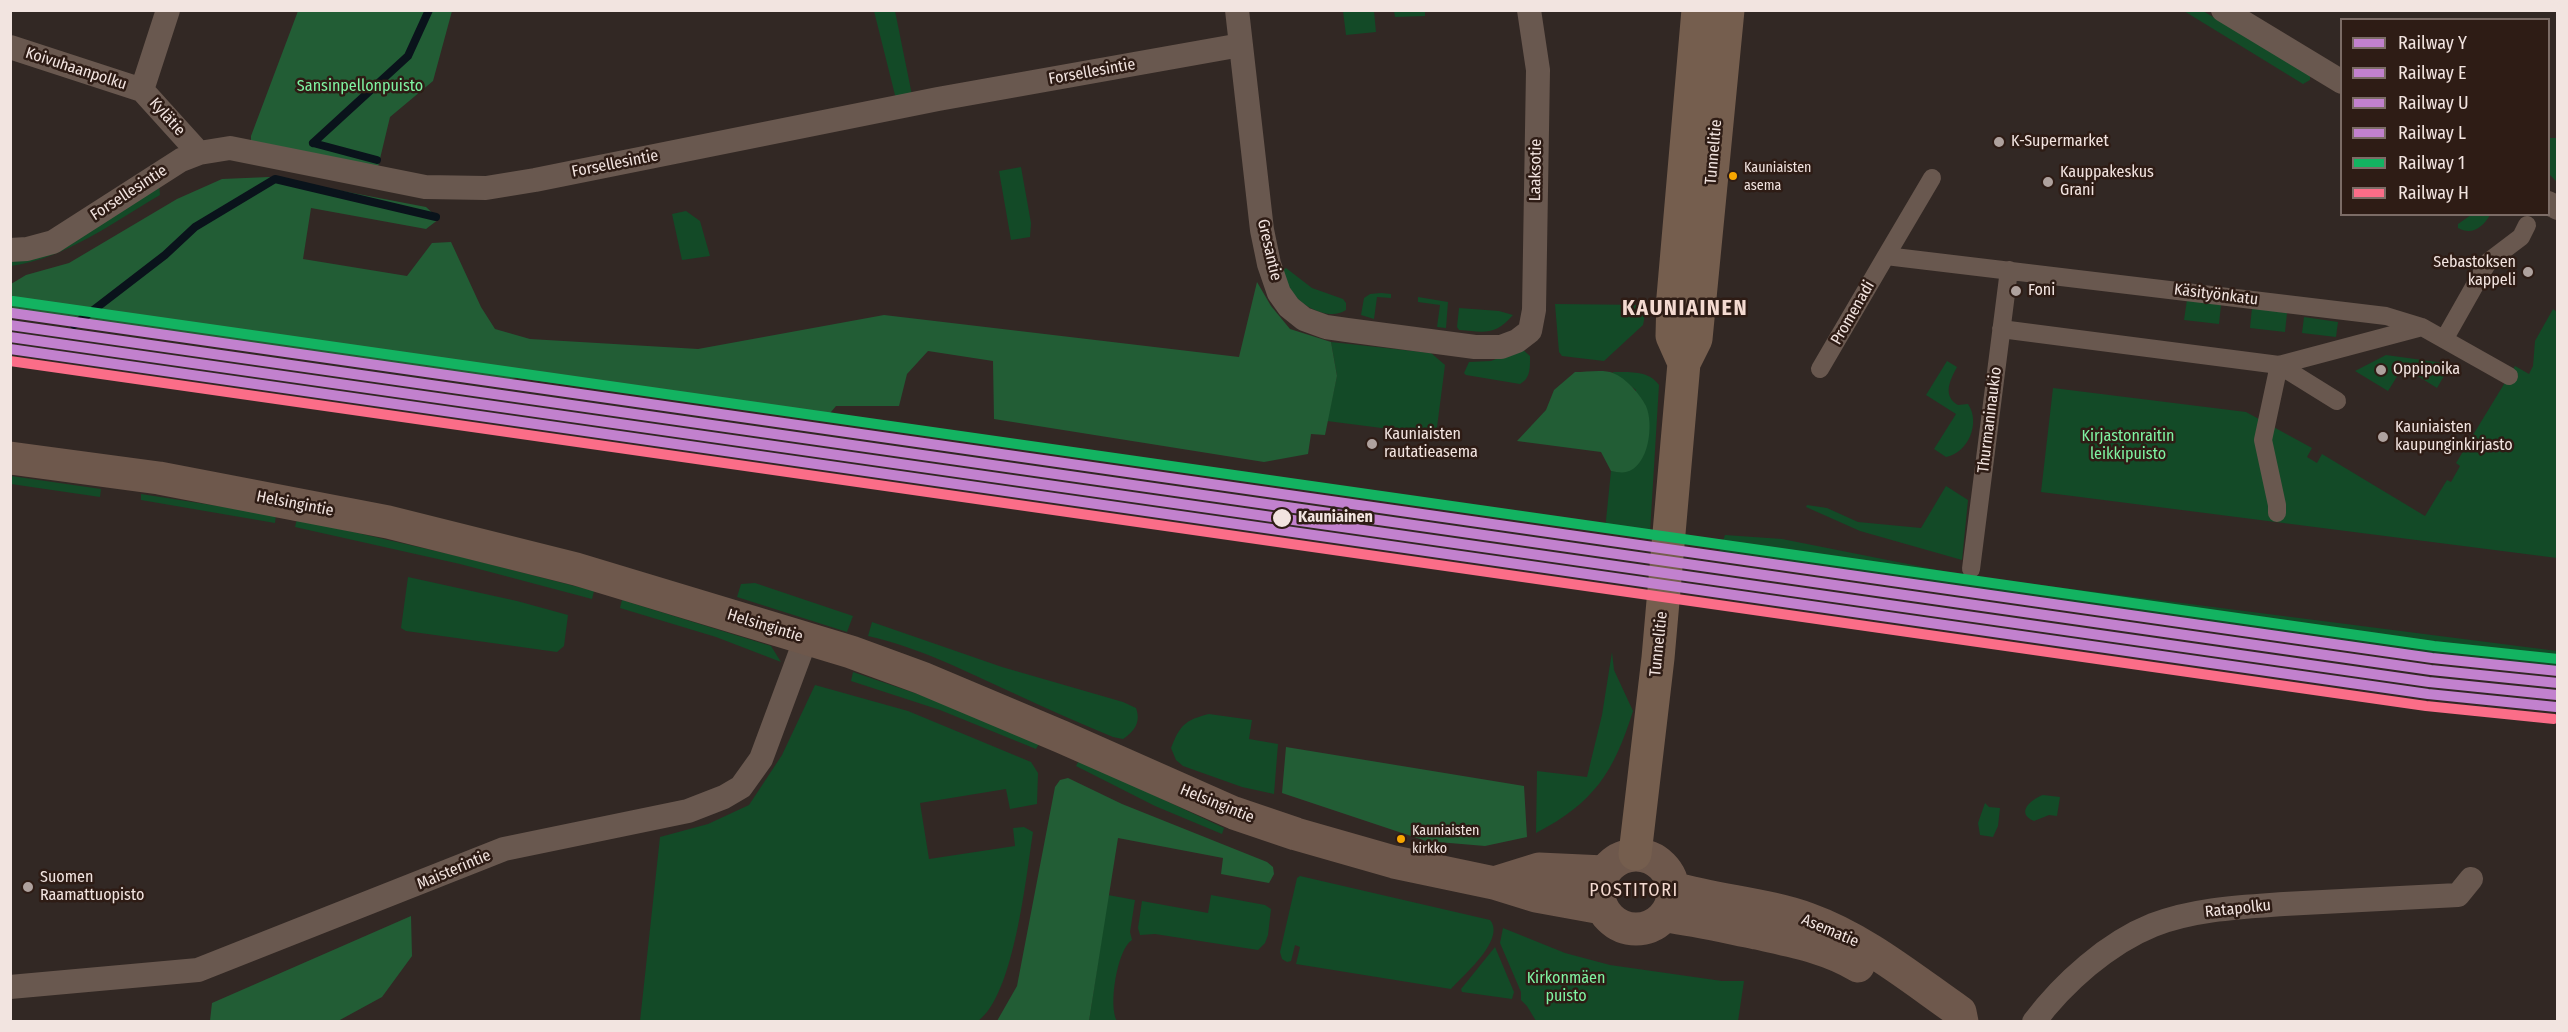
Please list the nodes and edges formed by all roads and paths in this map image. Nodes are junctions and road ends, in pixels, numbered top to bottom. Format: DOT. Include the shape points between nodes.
graph roads {
  1 [pos="168,10"];
  2 [pos="1237,10"];
  3 [pos="1529,10"];
  4 [pos="1698,10"];
  5 [pos="1728,10"];
  6 [pos="2223,10"];
  7 [pos="1241,45"];
  8 [pos="10,48"];
  9 [pos="2340,81"];
  10 [pos="142,90"];
  11 [pos="199,153"];
  12 [pos="1932,178"];
  13 [pos="2527,225"];
  14 [pos="10,250"];
  15 [pos="1886,256"];
  16 [pos="2009,270"];
  17 [pos="2422,327"];
  18 [pos="2001,329"];
  19 [pos="1530,331"];
  20 [pos="2445,338"];
  21 [pos="1684,363"];
  22 [pos="2279,365"];
  23 [pos="1820,369"];
  24 [pos="2509,376"];
  25 [pos="2337,401"];
  26 [pos="10,458"];
  27 [pos="2277,513"];
  28 [pos="1971,569"];
  29 [pos="806,638"];
  30 [pos="1635,854"];
  31 [pos="1604,872"];
  32 [pos="2471,879"];
  33 [pos="1494,883"];
  34 [pos="1669,902"];
  35 [pos="1602,908"];
  36 [pos="10,987"];
  37 [pos="1938,1022"];
  38 [pos="1962,1022"];
  39 [pos="2034,1022"];
  1 -- 10 [label="street, Kylätie"];
  2 -- 7 [label="street, Gresantie"];
  3 -- 19 [label="street, Laaksotie" via="1538,70 1534,310"];
  4 -- 21 [label="main road, Tunnelitie" via="1673,297 1672,336"];
  5 -- 21 [label="main road, Tunnelitie" via="1696,339"];
  6 -- 9 [label="street"];
  7 -- 11 [label="street, Forsellesintie" via="938,99 486,188 425,187 230,148"];
  7 -- 19 [label="street, Gresantie" via="1262,230 1279,293 1289,307 1305,320 1326,327 1451,344 1501,348"];
  8 -- 10 [label="street, Koivuhaanpolku"];
  10 -- 11 [label="street, Kylätie"];
  11 -- 14 [label="street, Forsellesintie" via="181,160 53,242"];
  12 -- 15 [label="street, Promenadi"];
  13 -- 20 [label="street" via="2521,237 2488,262"];
  15 -- 16 [label="street"];
  15 -- 23 [label="street, Promenadi"];
  16 -- 17 [label="street, Käsityönkatu" via="2386,316"];
  16 -- 18 [label="street, Thurmaninaukio"];
  17 -- 20 [label="street, Käsityönkatu"];
  17 -- 22 [label="street"];
  18 -- 22 [label="street"];
  18 -- 28 [label="street, Thurmaninaukio"];
  20 -- 24 [label="street, Käsityönkatu"];
  21 -- 30 [label="main road, Tunnelitie" via="1658,658"];
  22 -- 25 [label="street"];
  22 -- 27 [label="street" via="2263,441"];
  26 -- 29 [label="main road, Helsingintie" via="159,478 388,522 576,568"];
  29 -- 33 [label="main road, Helsingintie" via="922,678 1234,813 1380,859"];
  29 -- 36 [label="street, Maisterintie" via="761,759 741,787 724,797 688,811 504,849 198,970"];
  30 -- 31 [label="main road" via="1620,858"];
  30 -- 34 [label="main road" via="1658,861 1671,879"];
  31 -- 33 [label="main road, Helsingintie" via="1539,869"];
  31 -- 35 [label="main road" via="1598,889"];
  32 -- 39 [label="street, Ratapolku" via="2458,896 2220,909 2154,925 2078,972 2052,996"];
  33 -- 35 [label="main road, Helsingintie" via="1536,896"];
  34 -- 35 [label="main road" via="1656,924 1643,929 1615,923"];
  34 -- 37 [label="main road, Asematie" via="1693,920 1803,944 1843,957"];
  34 -- 38 [label="main road, Asematie" via="1701,896 1807,918 1876,952 1960,1012"];
}
